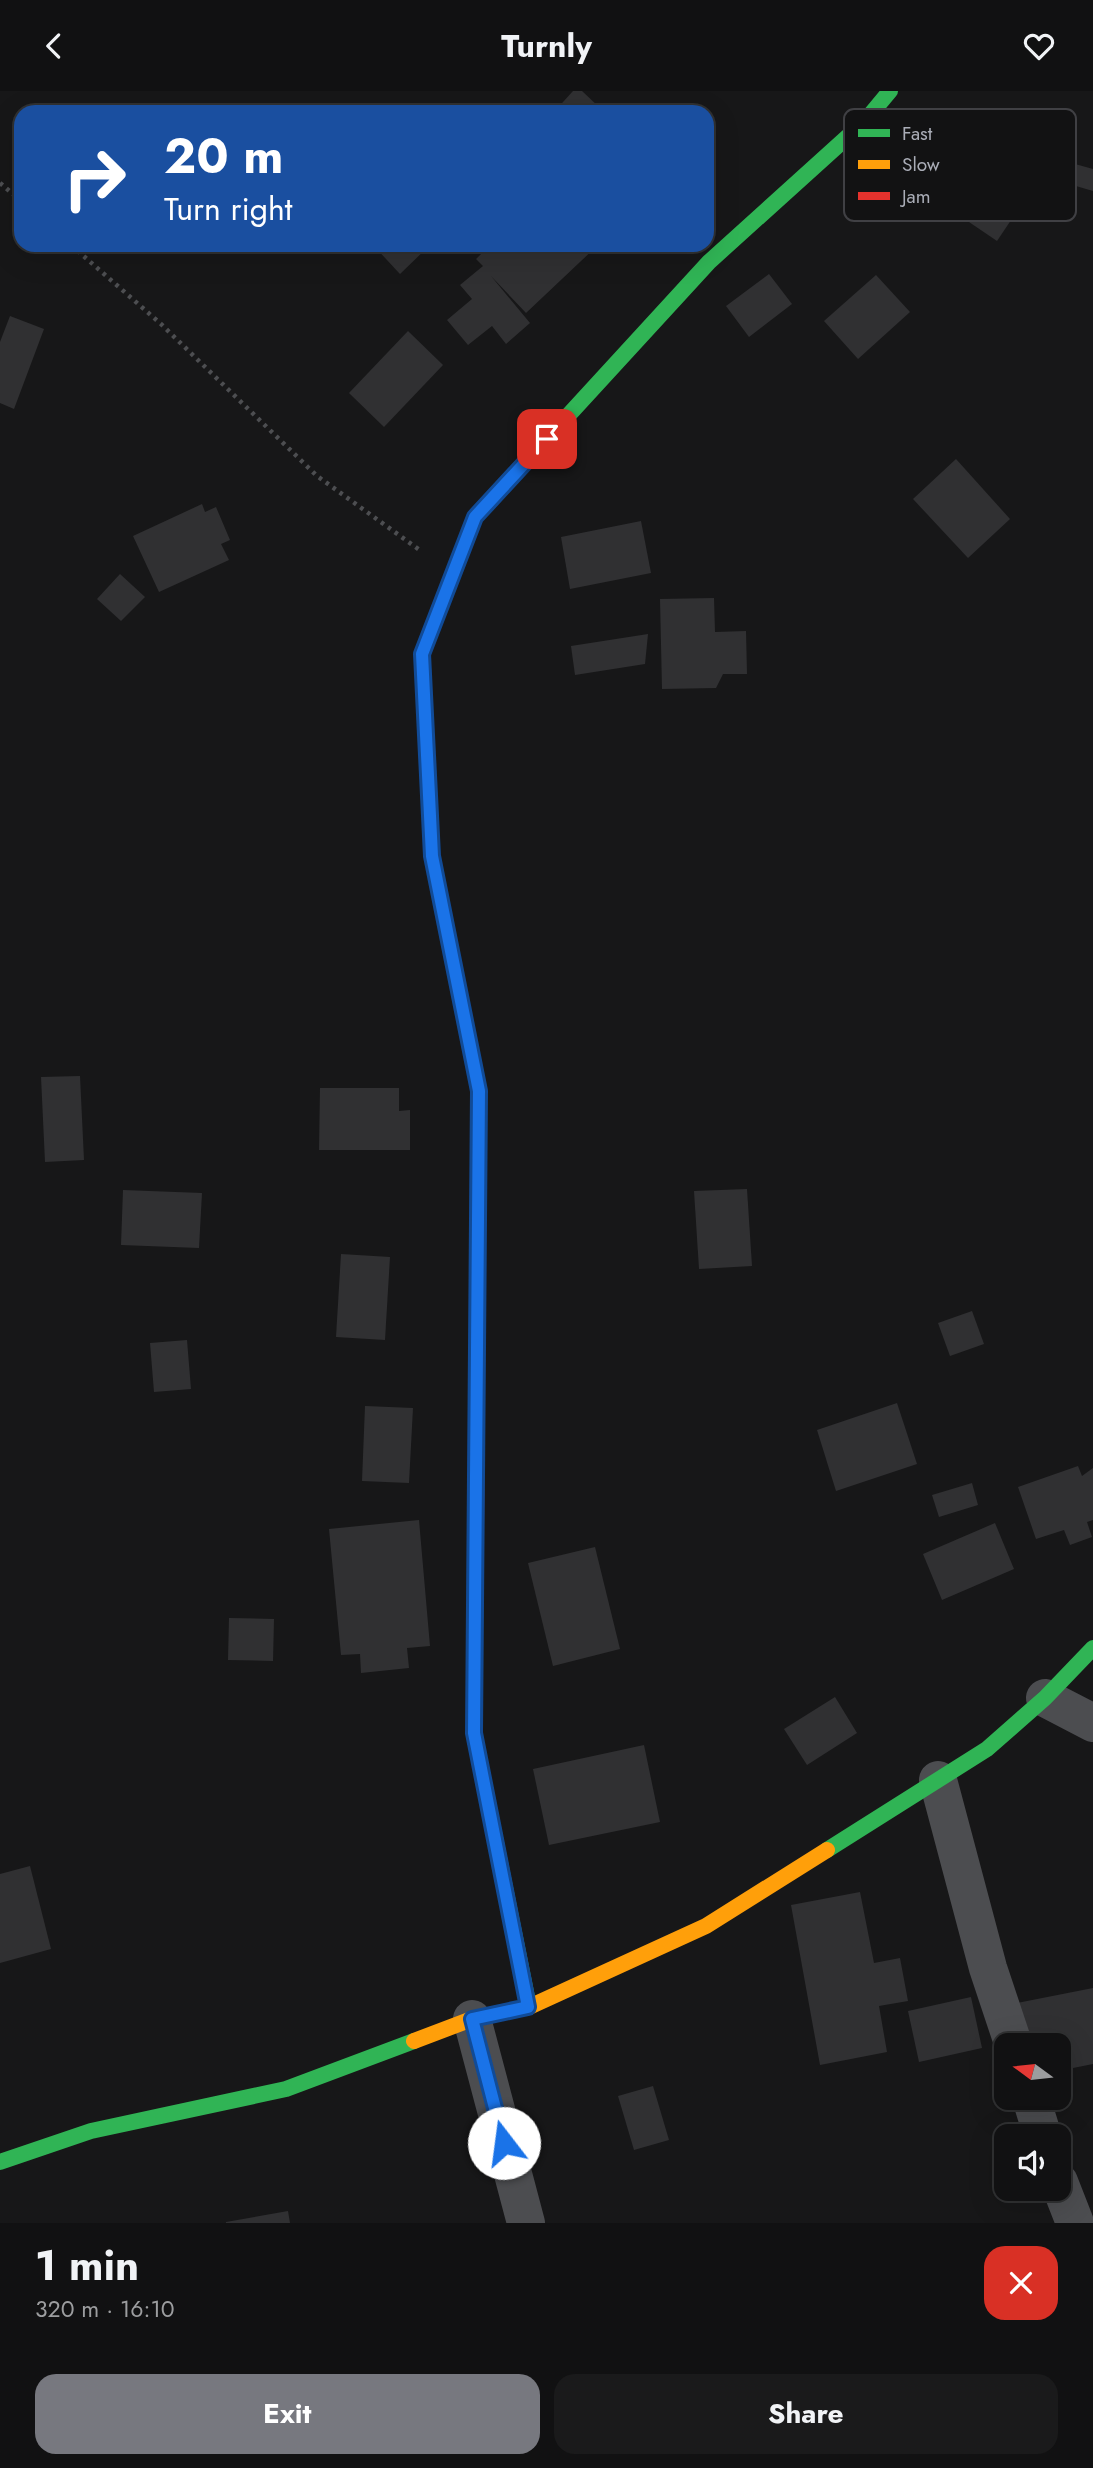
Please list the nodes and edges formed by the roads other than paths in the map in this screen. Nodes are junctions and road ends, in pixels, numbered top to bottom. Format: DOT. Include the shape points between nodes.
graph roads {
  1 [pos="890,91"];
  2 [pos="875,109"];
  3 [pos="844,140"];
  4 [pos="1093,1648"];
  5 [pos="1045,1698"];
  6 [pos="1093,1723"];
  7 [pos="938,1780"];
  8 [pos="528,2007"];
  9 [pos="472,2019"];
  10 [pos="1010,2033"];
  11 [pos="0,2162"];
  12 [pos="1066,2201"];
  13 [pos="526,2223"];
  14 [pos="1075,2223"];
  1 -- 2 [label="street"];
  3 -- 8 [label="street" via="709,262 475,517 422,654 432,856 479,1091 474,1733"];
  4 -- 5 [label="street"];
  5 -- 6 [label="street"];
  5 -- 7 [label="street" via="987,1749"];
  7 -- 8 [label="street" via="706,1926"];
  7 -- 10 [label="street"];
  8 -- 9 [label="street"];
  9 -- 11 [label="street" via="286,2089 91,2131"];
  9 -- 13 [label="street"];
  12 -- 14 [label="street"];
}
